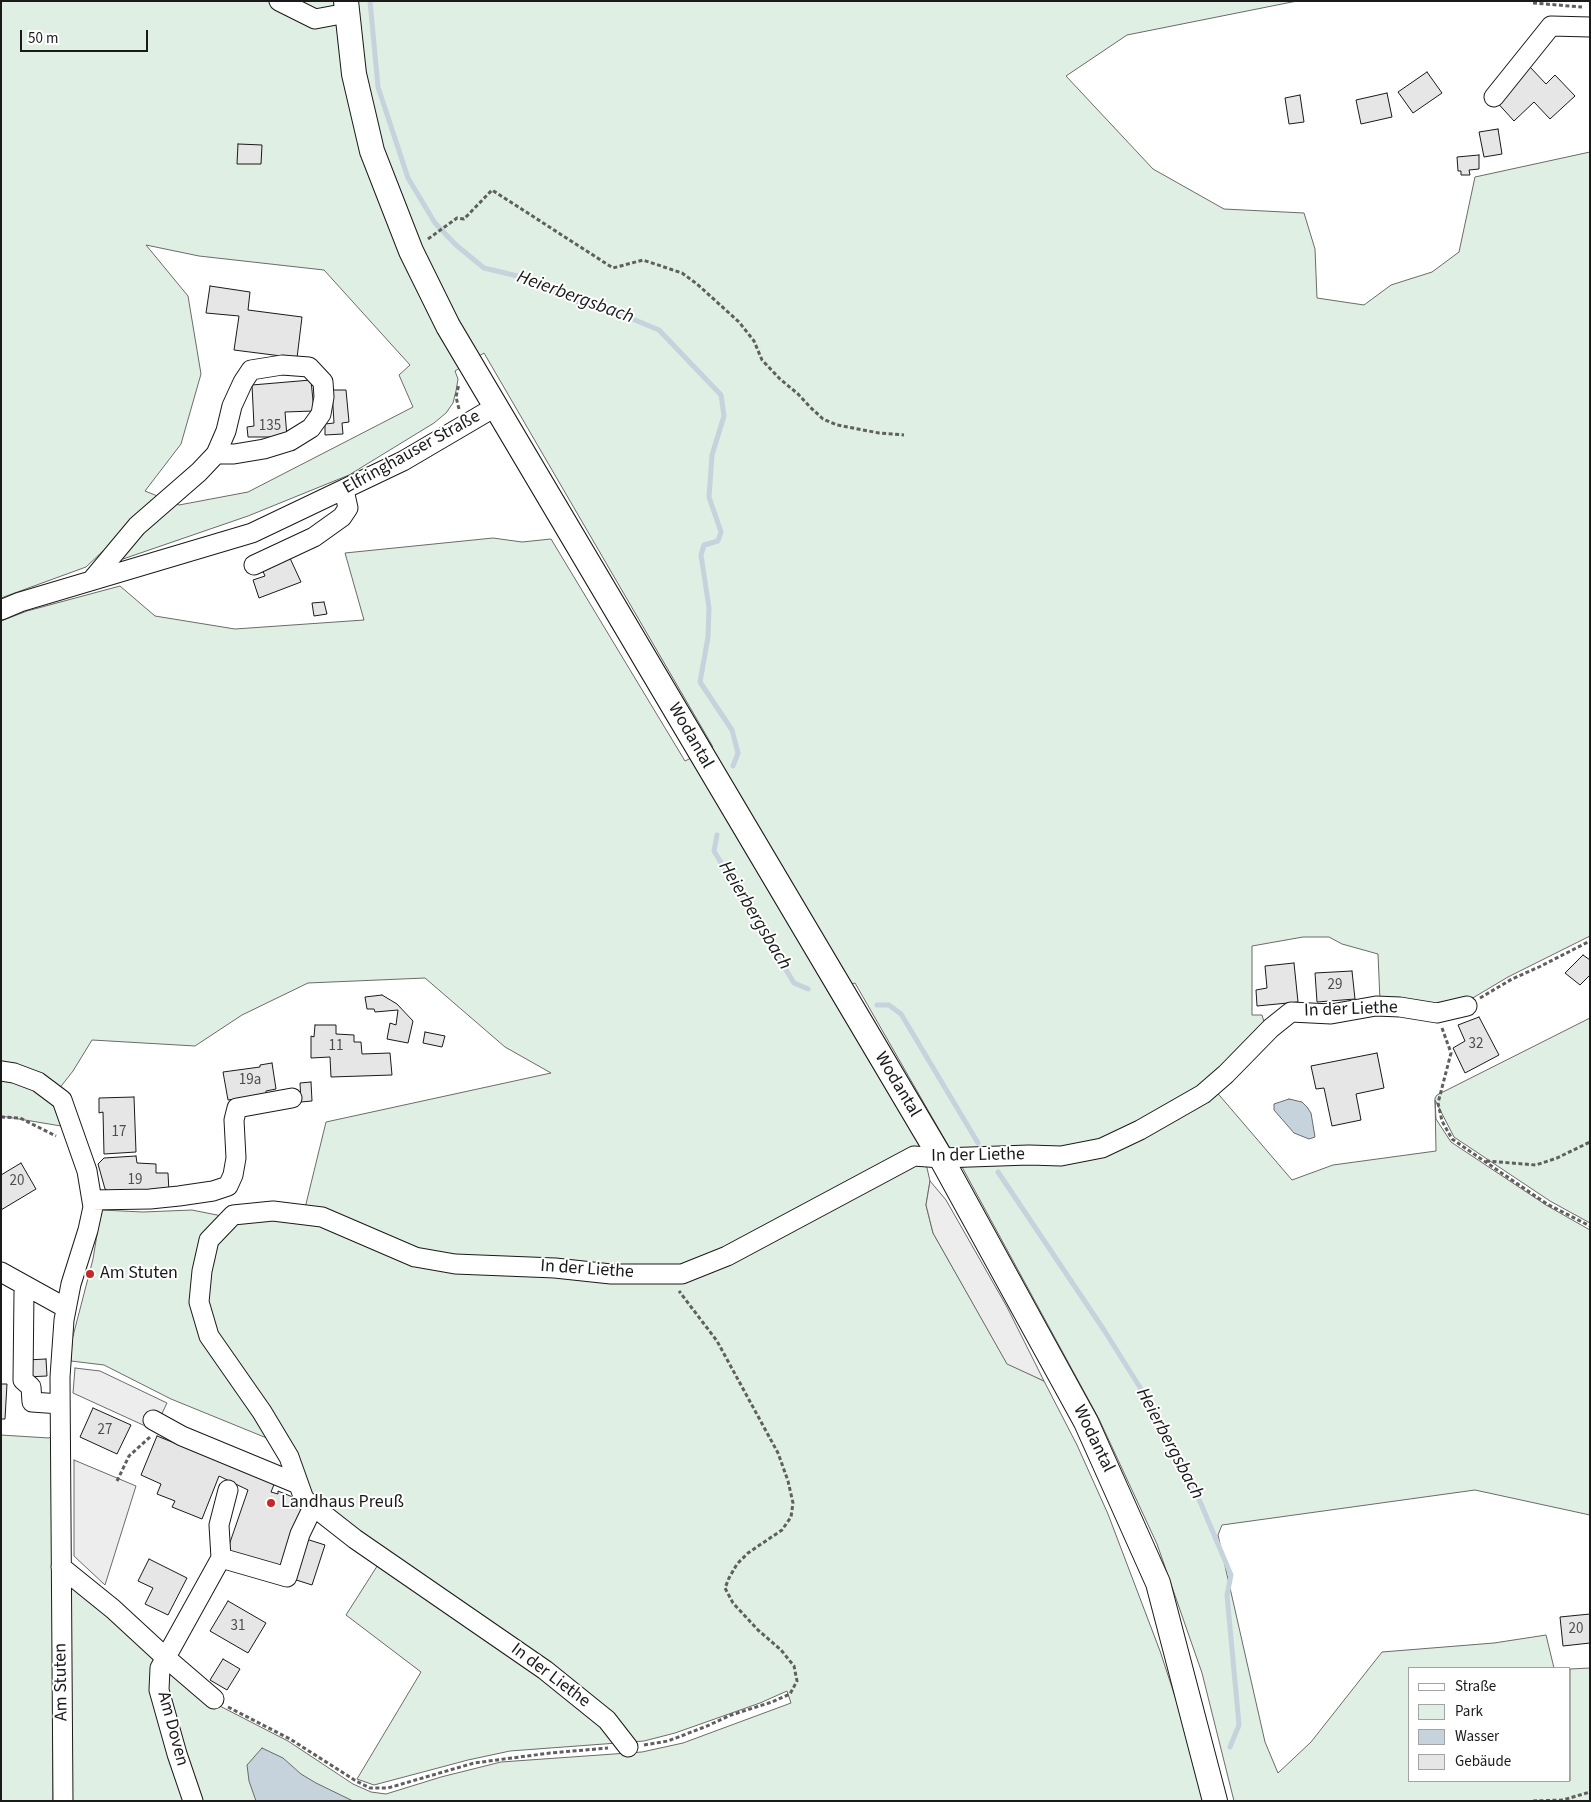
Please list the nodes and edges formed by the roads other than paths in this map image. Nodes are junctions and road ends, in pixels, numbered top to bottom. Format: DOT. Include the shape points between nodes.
graph roads {
  1 [pos="279,1"];
  2 [pos="346,7"];
  3 [pos="1590,27"];
  4 [pos="1494,97"];
  5 [pos="494,407"];
  6 [pos="216,454"];
  7 [pos="344,490"];
  8 [pos="254,565"];
  9 [pos="92,581"];
  10 [pos="1,610"];
  11 [pos="1467,1006"];
  12 [pos="1,1071"];
  13 [pos="292,1098"];
  14 [pos="941,1158"];
  15 [pos="92,1200"];
  16 [pos="1,1272"];
  17 [pos="28,1287"];
  18 [pos="66,1308"];
  19 [pos="60,1404"];
  20 [pos="158,1422"];
  21 [pos="298,1484"];
  22 [pos="228,1490"];
  23 [pos="313,1507"];
  24 [pos="221,1558"];
  25 [pos="61,1567"];
  26 [pos="164,1657"];
  27 [pos="214,1699"];
  28 [pos="628,1747"];
  29 [pos="63,1801"];
  30 [pos="194,1801"];
  31 [pos="1215,1801"];
  1 -- 2 [label="street" via="315,19"];
  2 -- 5 [label="main road, Elfringhauser Straße" via="354,74 372,151 411,252"];
  3 -- 4 [label="street" via="1551,26"];
  5 -- 7 [label="street, Elfringhauser Straße" via="403,461"];
  5 -- 14 [label="main road, Wodantal"];
  6 -- 6 [label="street" via="264,449 290,441 311,428 321,414 323,382 310,367 282,365 251,370 232,406"];
  6 -- 9 [label="street" via="137,526"];
  7 -- 8 [label="street" via="348,508 342,517 314,538"];
  7 -- 9 [label="street, Elfringhauser Straße" via="252,533"];
  9 -- 10 [label="street, Elfringhauser Straße"];
  11 -- 14 [label="street, In der Liethe" via="1437,1013 1376,1006 1331,1014 1291,1012 1203,1094 1102,1148 1061,1156"];
  12 -- 15 [label="street, Am Stuten" via="38,1082 62,1100 87,1171"];
  13 -- 15 [label="street" via="237,1108 234,1120 236,1158 228,1186 150,1199"];
  14 -- 21 [label="street, In der Liethe" via="914,1156 727,1256 682,1274 611,1274 455,1264 415,1258 322,1217 274,1211 234,1215 209,1240 199,1302 209,1336 262,1412 289,1457"];
  14 -- 31 [label="main road, Wodantal" via="1086,1422 1158,1583"];
  15 -- 18 [label="street, Am Stuten" via="88,1230"];
  16 -- 17 [label="street"];
  17 -- 18 [label="street"];
  17 -- 19 [label="street" via="24,1292 23,1380 31,1387 32,1402"];
  18 -- 19 [label="street, Am Stuten"];
  19 -- 25 [label="street, Am Stuten"];
  20 -- 21 [label="street"];
  21 -- 23 [label="street, In der Liethe" via="304,1499"];
  22 -- 24 [label="street" via="219,1525"];
  23 -- 24 [label="street" via="300,1534 287,1577"];
  23 -- 28 [label="street, In der Liethe" via="545,1670 607,1720"];
  24 -- 26 [label="street" via="178,1638"];
  25 -- 26 [label="street" via="113,1609"];
  25 -- 29 [label="street, Am Stuten"];
  26 -- 27 [label="street"];
  26 -- 30 [label="street, Am Doven" via="159,1690"];
}
